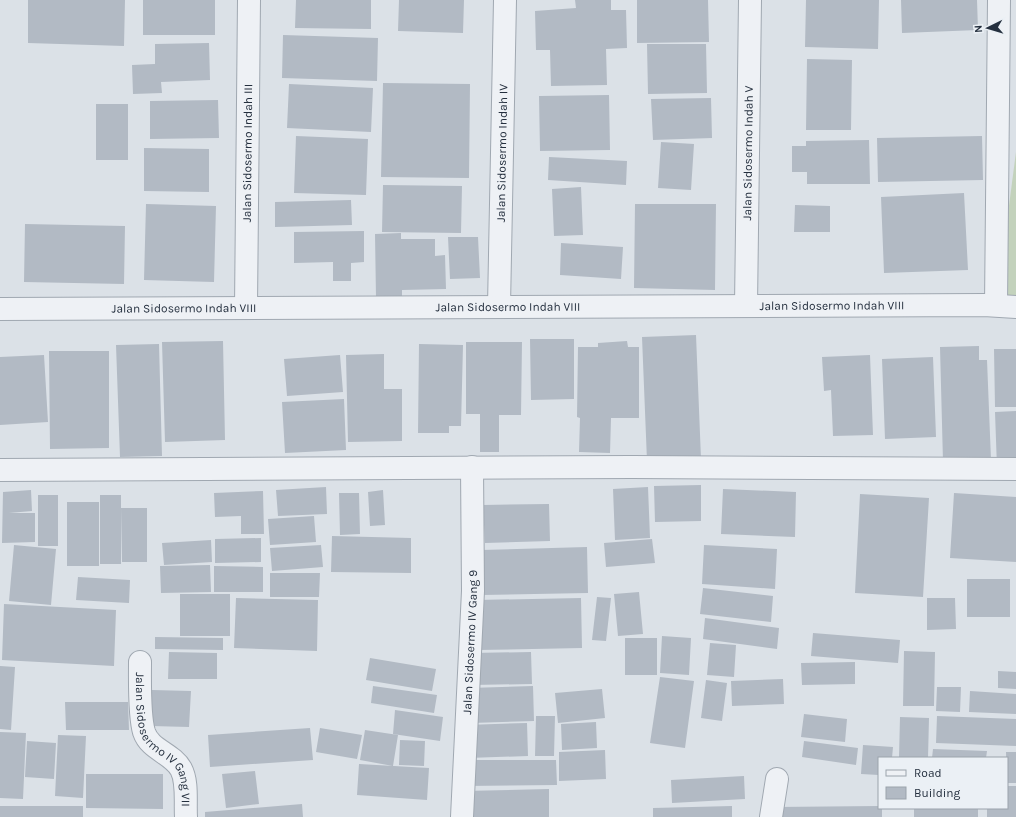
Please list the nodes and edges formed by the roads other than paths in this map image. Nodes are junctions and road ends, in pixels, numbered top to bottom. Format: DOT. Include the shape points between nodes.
graph roads {
  1 [pos="249,0"];
  2 [pos="505,0"];
  3 [pos="750,0"];
  4 [pos="999,0"];
  5 [pos="499,306"];
  6 [pos="746,306"];
  7 [pos="1006,306"];
  8 [pos="246,307"];
  9 [pos="0,309"];
  10 [pos="472,467"];
  11 [pos="1016,469"];
  12 [pos="0,470"];
  13 [pos="140,662"];
  14 [pos="777,779"];
  15 [pos="186,817"];
  16 [pos="462,817"];
  17 [pos="771,817"];
  1 -- 8 [label="street, Jalan Sidosermo Indah III"];
  2 -- 5 [label="street, Jalan Sidosermo Indah IV"];
  3 -- 6 [label="street, Jalan Sidosermo Indah V"];
  4 -- 7 [label="street"];
  5 -- 6 [label="street, Jalan Sidosermo Indah VIII"];
  5 -- 8 [label="street, Jalan Sidosermo Indah VIII"];
  6 -- 7 [label="street, Jalan Sidosermo Indah VIII"];
  8 -- 9 [label="street, Jalan Sidosermo Indah VIII"];
  10 -- 11 [label="street"];
  10 -- 12 [label="street"];
  10 -- 16 [label="street, Jalan Sidosermo IV Gang 9" via="473,591"];
  13 -- 15 [label="street, Jalan Sidosermo IV Gang VII" via="144,732 153,745 180,768 184,781"];
  14 -- 17 [label="street"];
}
